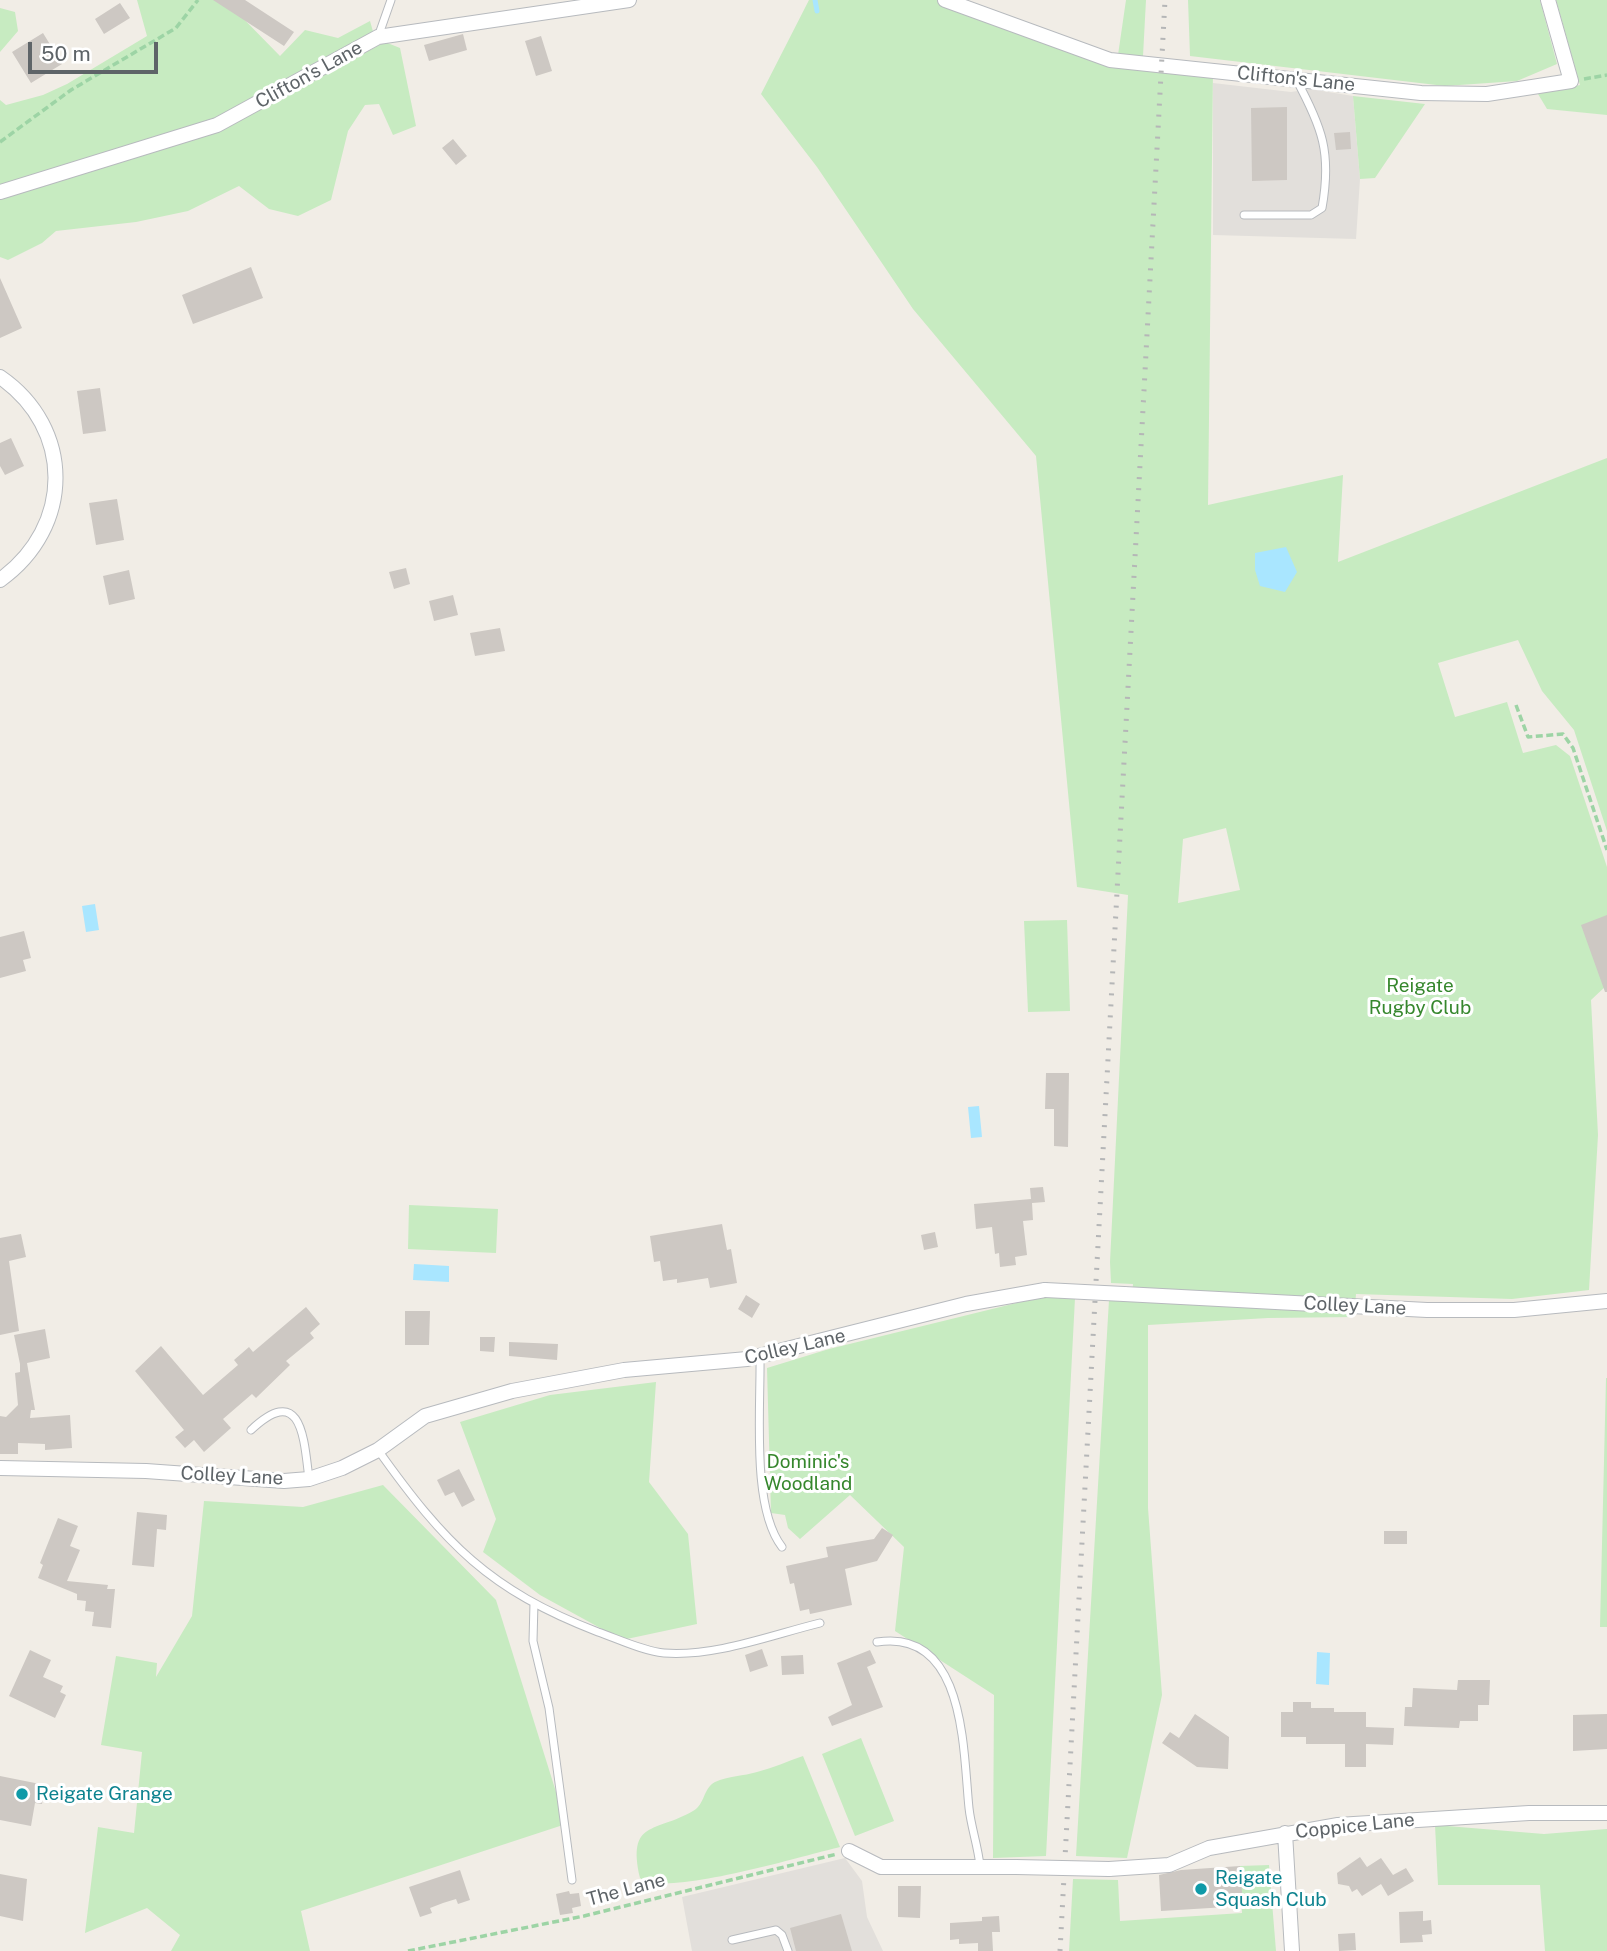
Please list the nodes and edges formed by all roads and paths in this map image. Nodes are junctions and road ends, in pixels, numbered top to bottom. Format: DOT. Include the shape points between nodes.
graph roads {
  1 [pos="198,0"];
  2 [pos="391,0"];
  3 [pos="629,0"];
  4 [pos="945,0"];
  5 [pos="1548,0"];
  6 [pos="378,37"];
  7 [pos="1607,75"];
  8 [pos="1296,79"];
  9 [pos="1571,80"];
  10 [pos="0,142"];
  11 [pos="0,192"];
  12 [pos="1244,215"];
  13 [pos="0,377"];
  14 [pos="0,580"];
  15 [pos="1516,705"];
  16 [pos="1607,850"];
  17 [pos="1607,1301"];
  18 [pos="760,1356"];
  19 [pos="251,1430"];
  20 [pos="379,1450"];
  21 [pos="0,1468"];
  22 [pos="309,1479"];
  23 [pos="782,1547"];
  24 [pos="534,1603"];
  25 [pos="820,1623"];
  26 [pos="877,1642"];
  27 [pos="1607,1812"];
  28 [pos="1284,1833"];
  29 [pos="849,1851"];
  30 [pos="980,1866"];
  31 [pos="572,1880"];
  32 [pos="732,1940"];
  33 [pos="408,1951"];
  34 [pos="788,1951"];
  35 [pos="1292,1951"];
  1 -- 10 [label="path" via="176,28 71,90"];
  2 -- 6 [label="lane"];
  3 -- 6 [label="street, Clifton's Lane"];
  4 -- 8 [label="street, Clifton's Lane" via="1110,60"];
  5 -- 9 [label="street"];
  6 -- 11 [label="street, Clifton's Lane" via="217,125"];
  7 -- 9 [label="path"];
  8 -- 9 [label="street, Clifton's Lane" via="1421,93 1486,94"];
  8 -- 12 [label="lane" via="1318,121 1328,175 1322,208 1311,215"];
  13 -- 14 [label="street" via="22,394 40,418 54,451 57,475 54,499 36,542"];
  15 -- 16 [label="path" via="1528,737 1563,734 1573,748"];
  17 -- 18 [label="street, Colley Lane, bridge" via="1514,1310 1427,1310 1045,1290 966,1304"];
  18 -- 20 [label="street, Colley Lane" via="624,1370 512,1391 425,1416"];
  18 -- 23 [label="lane" via="762,1493 771,1533"];
  19 -- 22 [label="lane" via="268,1414 290,1412 304,1437"];
  20 -- 22 [label="street, Colley Lane"];
  20 -- 24 [label="lane" via="418,1507 465,1557 499,1584"];
  21 -- 22 [label="street, Colley Lane"];
  24 -- 25 [label="lane" via="663,1653 716,1649"];
  24 -- 31 [label="lane" via="533,1641 549,1708"];
  26 -- 30 [label="lane" via="904,1643 928,1655 945,1675 962,1722 969,1813"];
  27 -- 28 [label="street, Coppice Lane" via="1417,1819"];
  28 -- 30 [label="street, Coppice Lane, bridge" via="1209,1848 1169,1865 1109,1869"];
  28 -- 35 [label="street"];
  29 -- 30 [label="street" via="881,1867"];
  29 -- 33 [label="path, The Lane" via="584,1916"];
  32 -- 34 [label="lane" via="776,1930"];
}
